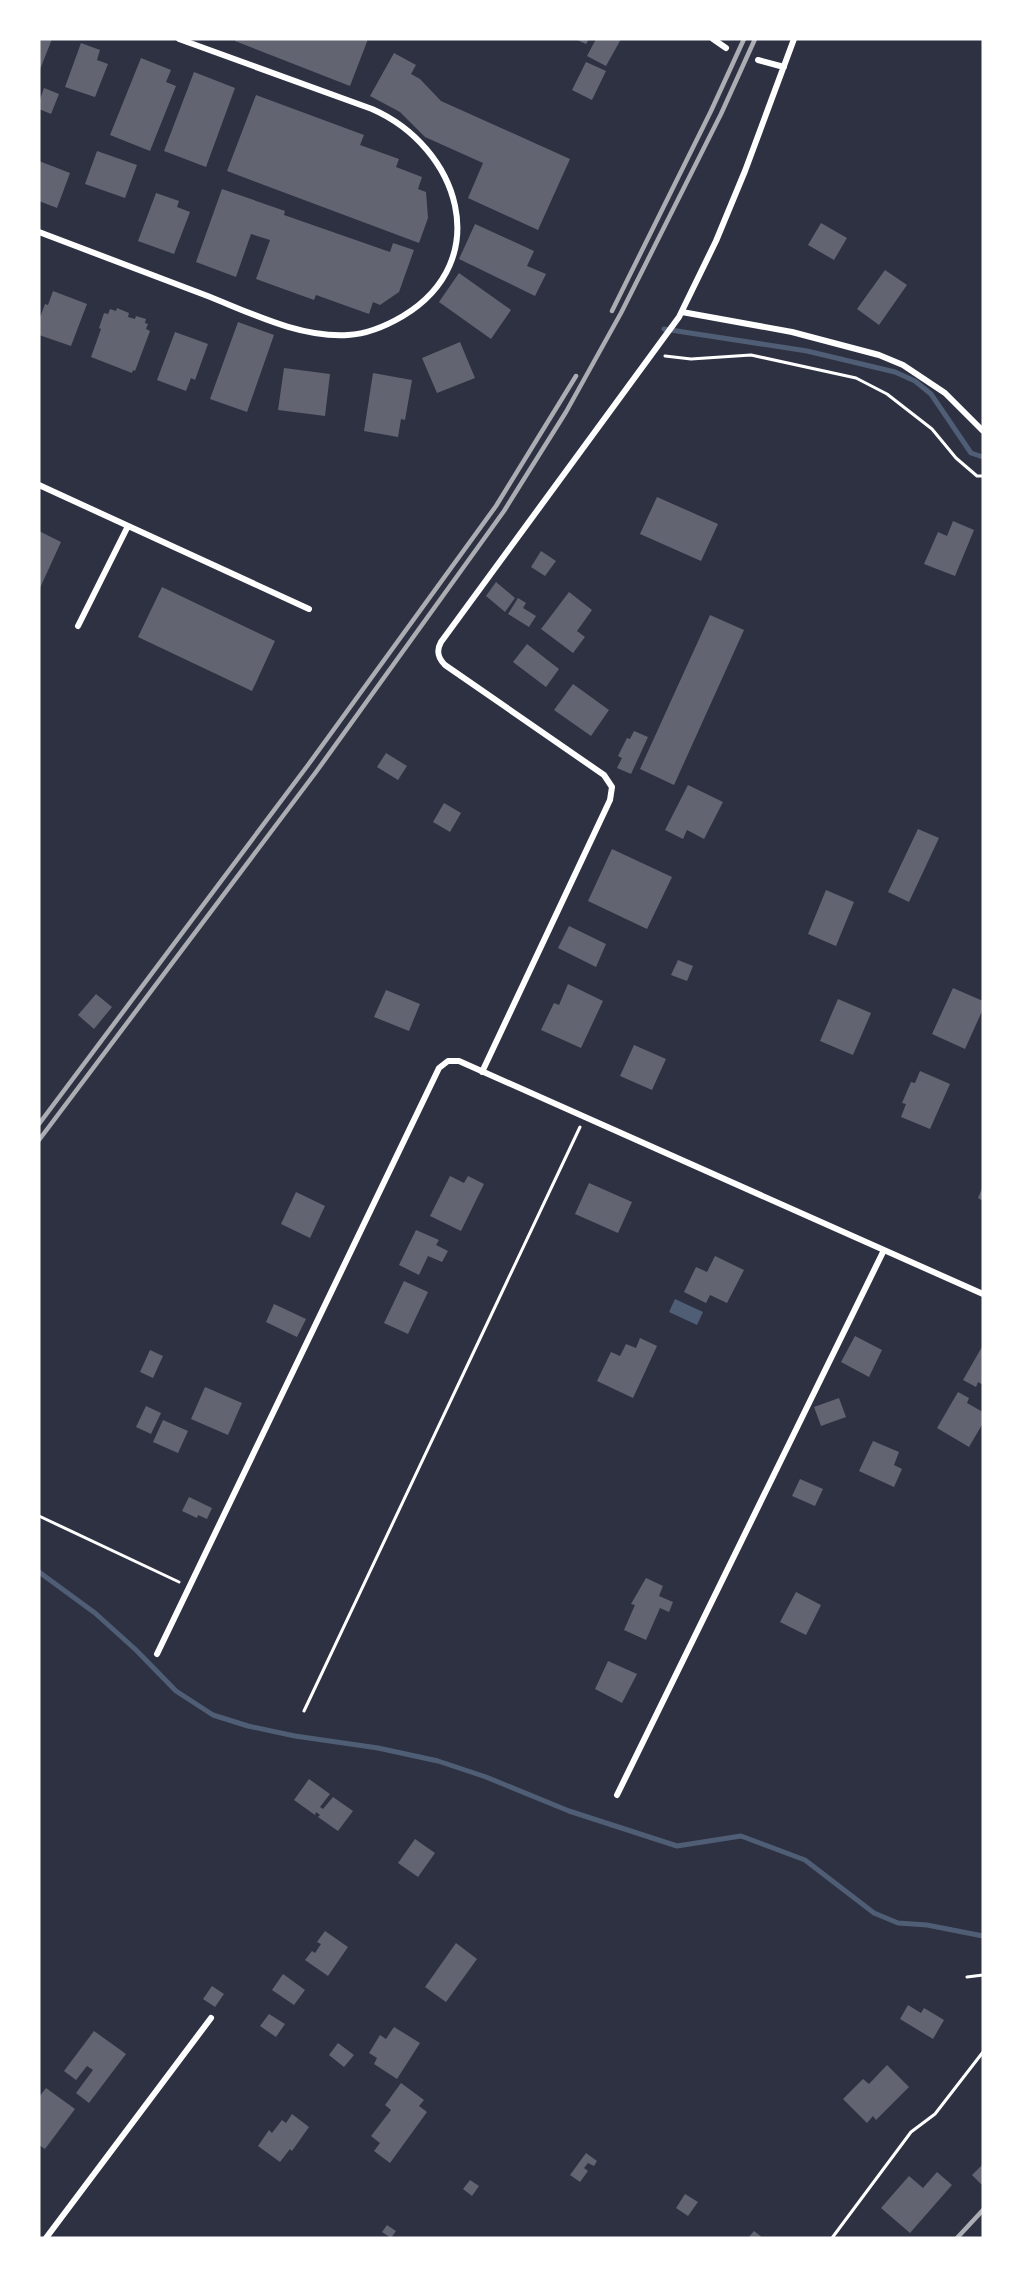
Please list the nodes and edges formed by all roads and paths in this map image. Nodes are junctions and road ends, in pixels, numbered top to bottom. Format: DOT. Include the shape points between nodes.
graph roads {
  1 [pos="179,39"];
  2 [pos="713,39"];
  3 [pos="794,39"];
  4 [pos="726,48"];
  5 [pos="758,60"];
  6 [pos="784,67"];
  7 [pos="39,232"];
  8 [pos="682,312"];
  9 [pos="654,353"];
  10 [pos="983,431"];
  11 [pos="983,476"];
  12 [pos="39,485"];
  13 [pos="128,526"];
  14 [pos="309,609"];
  15 [pos="78,626"];
  16 [pos="482,1072"];
  17 [pos="585,1117"];
  18 [pos="884,1250"];
  19 [pos="983,1294"];
  20 [pos="39,1516"];
  21 [pos="189,1587"];
  22 [pos="157,1654"];
  23 [pos="304,1712"];
  24 [pos="617,1795"];
  25 [pos="983,1976"];
  26 [pos="967,1977"];
  27 [pos="212,2018"];
  28 [pos="983,2052"];
  29 [pos="46,2238"];
  30 [pos="832,2238"];
  1 -- 7 [label="street" via="372,109 416,136 442,173 457,220 455,252 444,280 420,304 384,326 350,335 323,334 272,321"];
  2 -- 4 [label="street"];
  3 -- 6 [label="street"];
  5 -- 6 [label="street"];
  6 -- 8 [label="street" via="735,196"];
  8 -- 9 [label="street"];
  8 -- 10 [label="street" via="800,333 879,355 903,365 945,393"];
  9 -- 11 [label="path" via="691,360 751,355 856,378 887,394 932,429 977,476"];
  9 -- 16 [label="street" via="438,648 445,665 601,772 612,787 610,800"];
  12 -- 13 [label="street"];
  13 -- 14 [label="street"];
  13 -- 15 [label="street"];
  16 -- 17 [label="street"];
  16 -- 21 [label="street" via="453,1060 439,1068"];
  17 -- 18 [label="street"];
  17 -- 23 [label="path"];
  18 -- 19 [label="street"];
  18 -- 24 [label="street"];
  20 -- 21 [label="path"];
  21 -- 22 [label="street"];
  25 -- 26 [label="path"];
  27 -- 29 [label="street"];
  28 -- 30 [label="path" via="935,2114 911,2132"];
}
